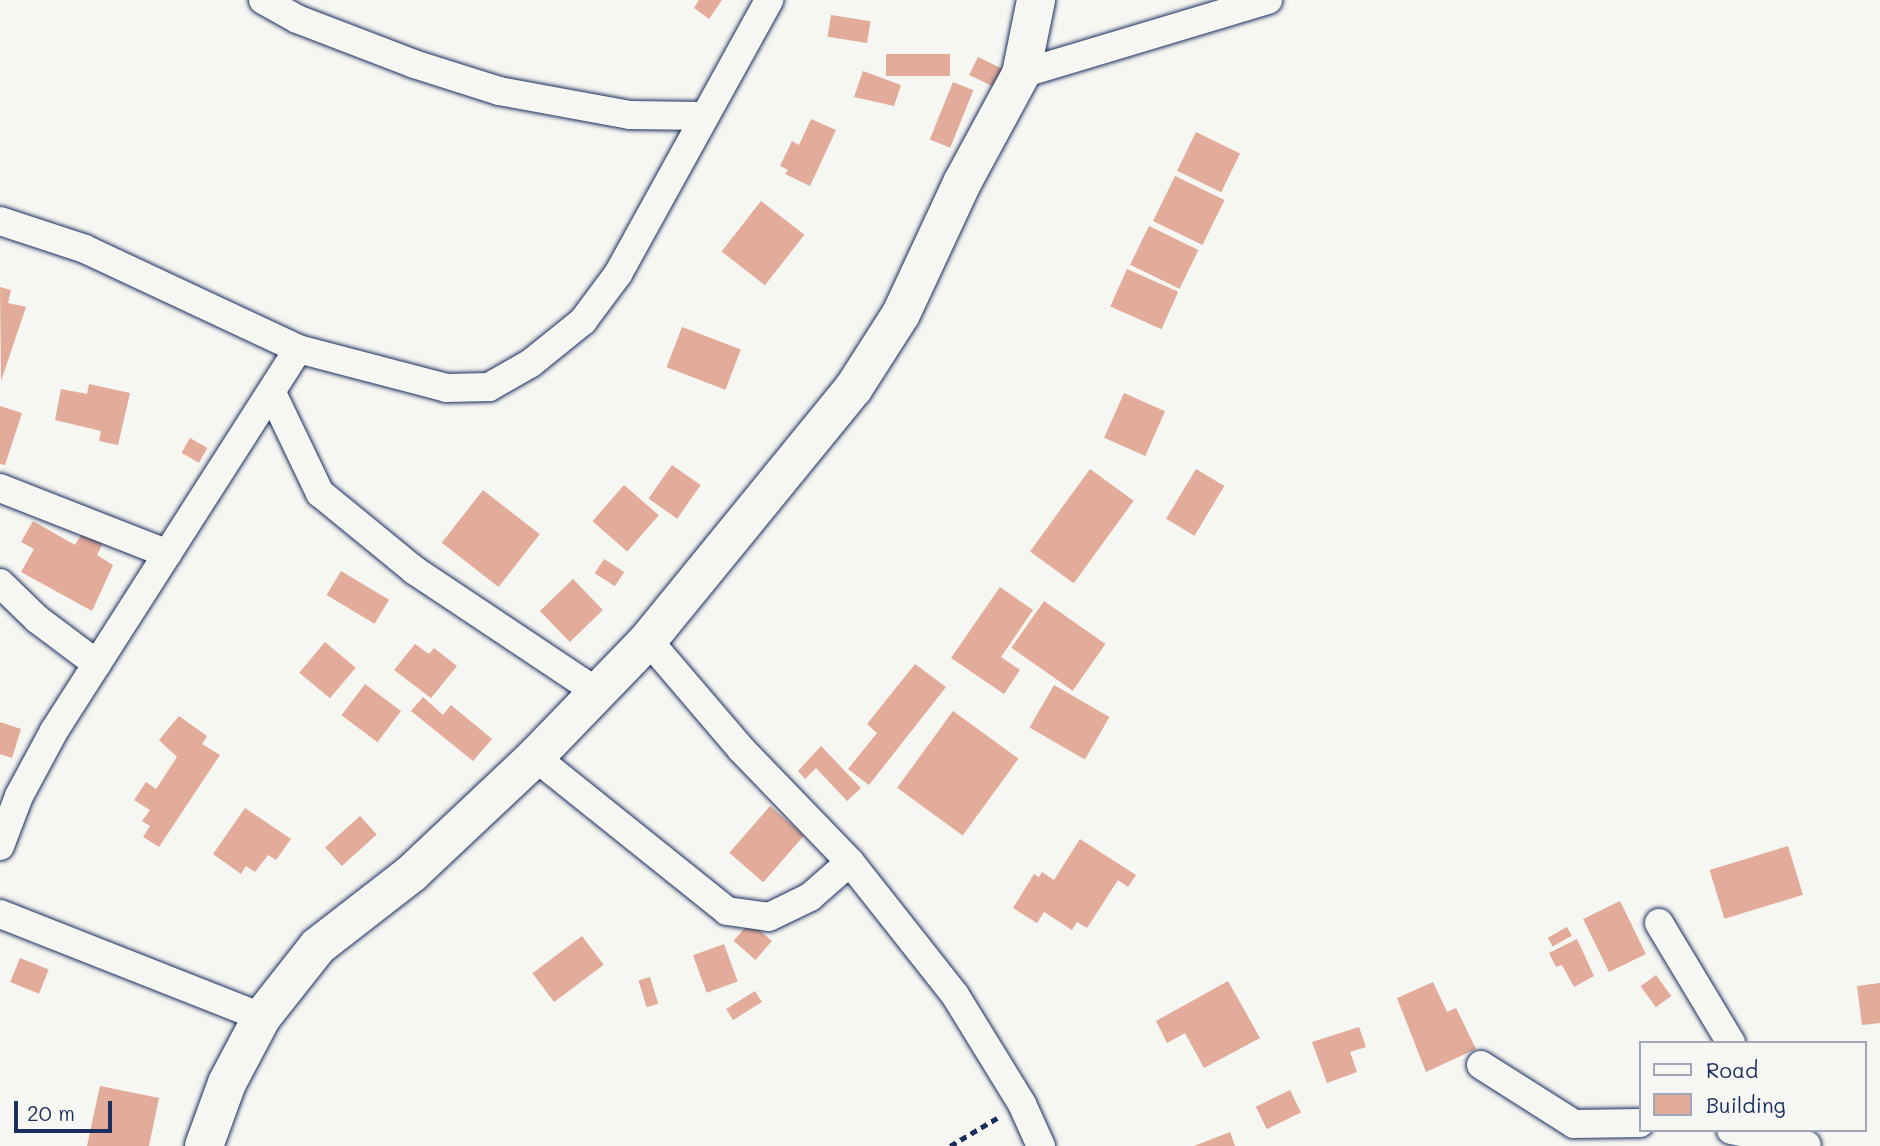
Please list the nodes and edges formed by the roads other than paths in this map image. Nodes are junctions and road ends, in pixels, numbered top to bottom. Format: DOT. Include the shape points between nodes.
graph roads {
  1 [pos="262,0"];
  2 [pos="769,0"];
  3 [pos="1036,0"];
  4 [pos="1268,0"];
  5 [pos="1021,74"];
  6 [pos="704,116"];
  7 [pos="0,221"];
  8 [pos="298,349"];
  9 [pos="272,393"];
  10 [pos="0,488"];
  11 [pos="168,554"];
  12 [pos="0,583"];
  13 [pos="648,640"];
  14 [pos="97,664"];
  15 [pos="597,692"];
  16 [pos="535,757"];
  17 [pos="0,846"];
  18 [pos="850,862"];
  19 [pos="0,914"];
  20 [pos="1659,923"];
  21 [pos="262,1017"];
  22 [pos="1730,1041"];
  23 [pos="1481,1065"];
  24 [pos="1638,1123"];
  25 [pos="1745,1132"];
  26 [pos="1803,1140"];
  27 [pos="204,1146"];
  28 [pos="1041,1146"];
  1 -- 6 [label="street" via="297,19 414,64 499,91 630,115"];
  2 -- 6 [label="street"];
  3 -- 5 [label="street"];
  4 -- 5 [label="street"];
  5 -- 13 [label="street" via="962,183 901,314 853,389"];
  6 -- 8 [label="street" via="618,274 583,321 531,363 489,387 447,388"];
  7 -- 8 [label="street" via="85,249"];
  8 -- 9 [label="street"];
  9 -- 11 [label="street"];
  9 -- 15 [label="street" via="320,493 414,570"];
  10 -- 11 [label="street"];
  11 -- 14 [label="street"];
  12 -- 14 [label="street" via="37,619"];
  13 -- 15 [label="street"];
  13 -- 18 [label="street" via="741,749"];
  14 -- 17 [label="street" via="25,785"];
  15 -- 16 [label="street"];
  16 -- 18 [label="street" via="726,911 769,917 810,897"];
  16 -- 21 [label="street" via="412,873 318,946"];
  18 -- 28 [label="street" via="955,995 1022,1104"];
  19 -- 21 [label="street"];
  20 -- 22 [label="street"];
  21 -- 27 [label="street" via="227,1083"];
  23 -- 24 [label="street" via="1574,1124"];
  25 -- 26 [label="street"];
}
